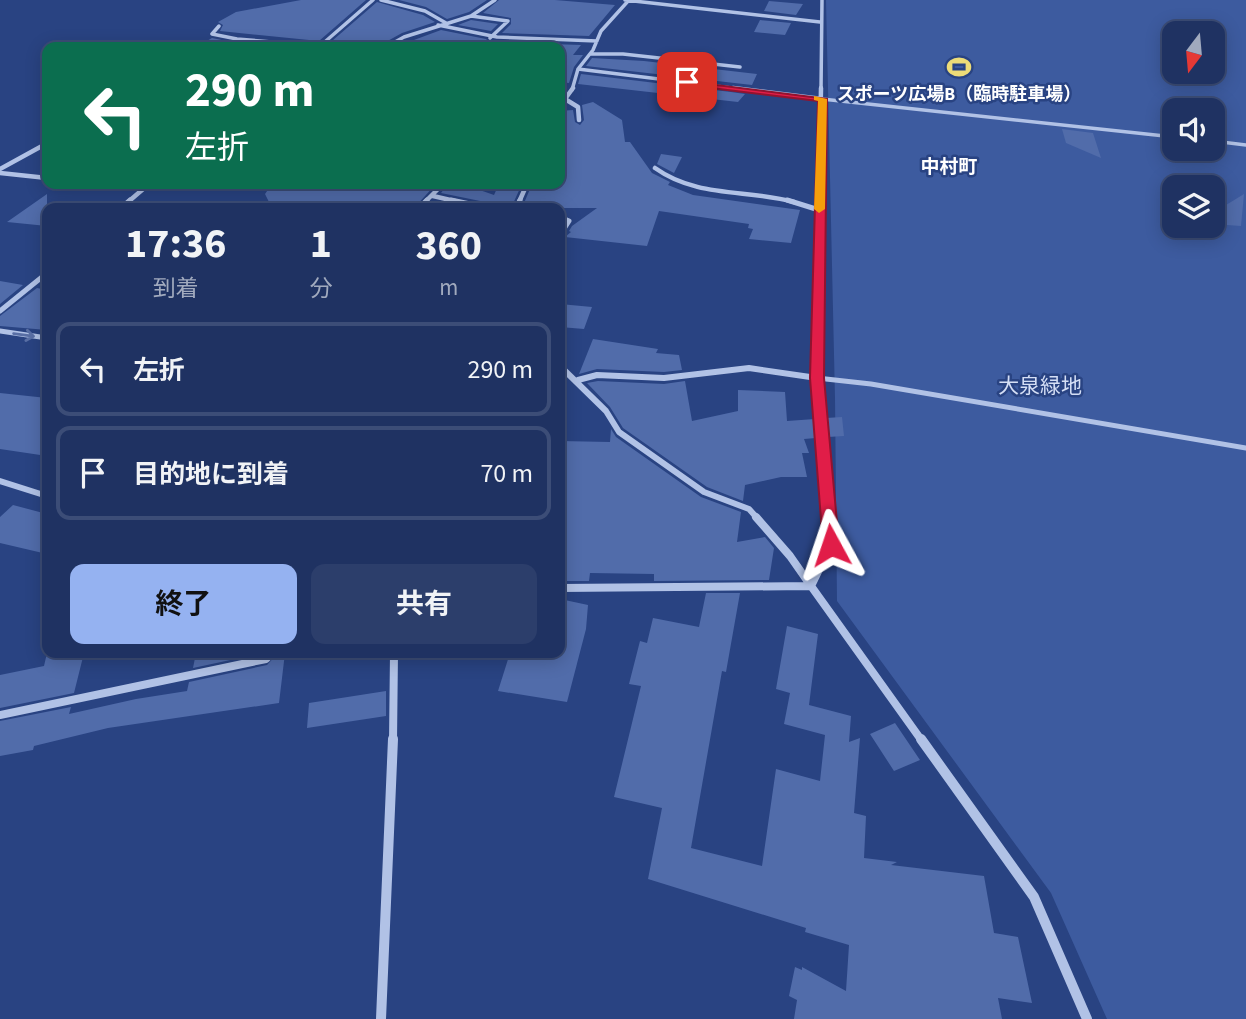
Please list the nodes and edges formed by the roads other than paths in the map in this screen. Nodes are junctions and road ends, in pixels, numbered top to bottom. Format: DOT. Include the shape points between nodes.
graph roads {
  1 [pos="372,0"];
  2 [pos="382,0"];
  3 [pos="495,0"];
  4 [pos="627,0"];
  5 [pos="822,0"];
  6 [pos="471,16"];
  7 [pos="820,22"];
  8 [pos="446,23"];
  9 [pos="438,25"];
  10 [pos="219,26"];
  11 [pos="490,38"];
  12 [pos="507,40"];
  13 [pos="597,41"];
  14 [pos="268,42"];
  15 [pos="325,42"];
  16 [pos="395,42"];
  17 [pos="590,54"];
  18 [pos="740,67"];
  19 [pos="578,69"];
  20 [pos="565,96"];
  21 [pos="822,99"];
  22 [pos="565,100"];
  23 [pos="579,120"];
  24 [pos="1162,136"];
  25 [pos="1225,142"];
  26 [pos="1246,145"];
  27 [pos="42,146"];
  28 [pos="655,168"];
  29 [pos="0,171"];
  30 [pos="42,177"];
  31 [pos="142,189"];
  32 [pos="439,189"];
  33 [pos="433,196"];
  34 [pos="127,203"];
  35 [pos="425,203"];
  36 [pos="466,203"];
  37 [pos="819,210"];
  38 [pos="42,277"];
  39 [pos="0,311"];
  40 [pos="0,331"];
  41 [pos="42,337"];
  42 [pos="565,370"];
  43 [pos="817,378"];
  44 [pos="578,380"];
  45 [pos="1246,449"];
  46 [pos="0,481"];
  47 [pos="42,494"];
  48 [pos="811,586"];
  49 [pos="565,588"];
  50 [pos="267,658"];
  51 [pos="394,658"];
  52 [pos="0,715"];
  53 [pos="381,1019"];
  54 [pos="1087,1019"];
  1 -- 15 [label="street"];
  2 -- 8 [label="street" via="425,11"];
  3 -- 6 [label="street"];
  4 -- 7 [label="street"];
  4 -- 13 [label="street"];
  5 -- 7 [label="street"];
  6 -- 8 [label="street"];
  6 -- 11 [label="street" via="508,22"];
  7 -- 21 [label="street"];
  8 -- 9 [label="street"];
  9 -- 11 [label="street"];
  9 -- 16 [label="street"];
  10 -- 14 [label="street" via="212,34"];
  11 -- 12 [label="street"];
  12 -- 13 [label="street"];
  13 -- 17 [label="street"];
  17 -- 18 [label="street"];
  17 -- 19 [label="street"];
  19 -- 20 [label="street" via="573,89"];
  19 -- 21 [label="street"];
  21 -- 24 [label="street"];
  21 -- 37 [label="street"];
  22 -- 23 [label="street" via="578,107"];
  25 -- 26 [label="street"];
  27 -- 29 [label="street"];
  28 -- 37 [label="street" via="688,189 762,195"];
  29 -- 30 [label="street"];
  31 -- 34 [label="street"];
  32 -- 33 [label="street"];
  33 -- 35 [label="street"];
  33 -- 36 [label="street"];
  37 -- 43 [label="street"];
  38 -- 39 [label="street"];
  40 -- 41 [label="street, one-way"];
  42 -- 44 [label="street"];
  43 -- 44 [label="street" via="749,368 664,377 597,375"];
  43 -- 45 [label="street"];
  43 -- 48 [label="street" via="831,545"];
  44 -- 48 [label="street" via="620,432 704,492 749,509"];
  46 -- 47 [label="street"];
  48 -- 49 [label="street"];
  48 -- 54 [label="street" via="1034,897"];
  50 -- 52 [label="street"];
  51 -- 53 [label="street"];
}
